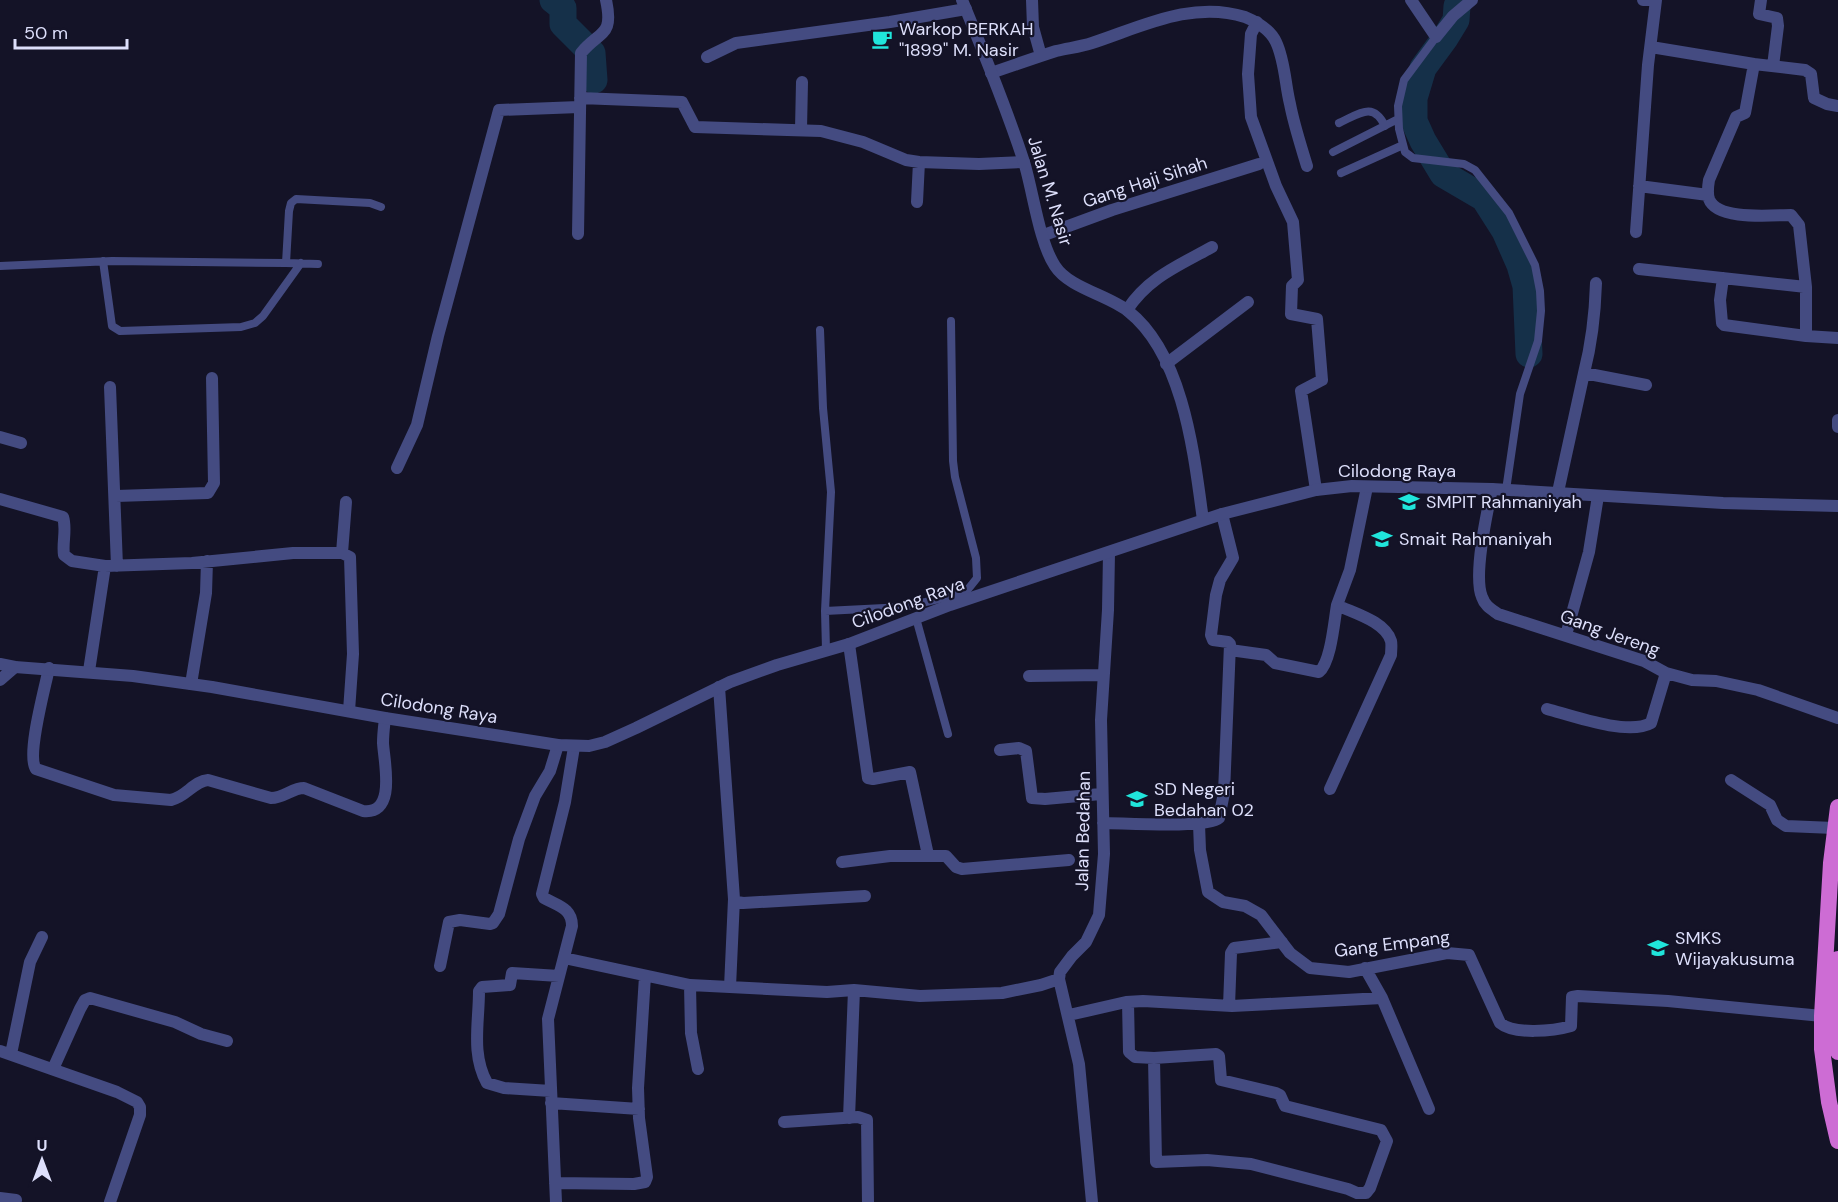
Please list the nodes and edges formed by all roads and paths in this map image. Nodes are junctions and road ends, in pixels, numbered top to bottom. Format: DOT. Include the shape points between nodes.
graph roads {
  1 [pos="606,0"];
  2 [pos="1032,0"];
  3 [pos="1411,0"];
  4 [pos="1643,0"];
  5 [pos="1656,0"];
  6 [pos="1761,0"];
  7 [pos="1468,2"];
  8 [pos="964,4"];
  9 [pos="1231,6"];
  10 [pos="1257,22"];
  11 [pos="1436,37"];
  12 [pos="1651,47"];
  13 [pos="1041,56"];
  14 [pos="707,57"];
  15 [pos="1754,64"];
  16 [pos="1773,66"];
  17 [pos="991,73"];
  18 [pos="802,82"];
  19 [pos="579,102"];
  20 [pos="1832,105"];
  21 [pos="1398,119"];
  22 [pos="1339,123"];
  23 [pos="1385,126"];
  24 [pos="801,129"];
  25 [pos="1403,145"];
  26 [pos="1333,152"];
  27 [pos="919,162"];
  28 [pos="1024,162"];
  29 [pos="1259,164"];
  30 [pos="1306,166"];
  31 [pos="1341,173"];
  32 [pos="1639,186"];
  33 [pos="1708,195"];
  34 [pos="917,202"];
  35 [pos="381,207"];
  36 [pos="1635,232"];
  37 [pos="578,234"];
  38 [pos="1044,235"];
  39 [pos="1212,247"];
  40 [pos="103,261"];
  41 [pos="286,263"];
  42 [pos="301,264"];
  43 [pos="318,264"];
  44 [pos="0,266"];
  45 [pos="1639,269"];
  46 [pos="1723,278"];
  47 [pos="1596,283"];
  48 [pos="1806,286"];
  49 [pos="1248,302"];
  50 [pos="1127,310"];
  51 [pos="951,321"];
  52 [pos="820,330"];
  53 [pos="1806,336"];
  54 [pos="1838,338"];
  55 [pos="1166,364"];
  56 [pos="1584,373"];
  57 [pos="212,378"];
  58 [pos="1646,385"];
  59 [pos="110,387"];
  60 [pos="1838,420"];
  61 [pos="1838,427"];
  62 [pos="0,437"];
  63 [pos="21,443"];
  64 [pos="397,468"];
  65 [pos="1367,487"];
  66 [pos="1492,489"];
  67 [pos="1316,490"];
  68 [pos="1506,490"];
  69 [pos="1558,492"];
  70 [pos="116,496"];
  71 [pos="1598,496"];
  72 [pos="0,499"];
  73 [pos="346,502"];
  74 [pos="1838,506"];
  75 [pos="1222,514"];
  76 [pos="1203,520"];
  77 [pos="342,553"];
  78 [pos="1108,553"];
  79 [pos="207,561"];
  80 [pos="111,566"];
  81 [pos="1337,605"];
  82 [pos="825,611"];
  83 [pos="916,618"];
  84 [pos="1566,635"];
  85 [pos="849,644"];
  86 [pos="826,650"];
  87 [pos="1230,650"];
  88 [pos="0,664"];
  89 [pos="15,667"];
  90 [pos="49,668"];
  91 [pos="89,671"];
  92 [pos="1666,673"];
  93 [pos="1103,675"];
  94 [pos="1029,676"];
  95 [pos="0,680"];
  96 [pos="191,684"];
  97 [pos="718,687"];
  98 [pos="1547,710"];
  99 [pos="349,711"];
  100 [pos="385,718"];
  101 [pos="1838,718"];
  102 [pos="948,734"];
  103 [pos="553,744"];
  104 [pos="574,747"];
  105 [pos="1000,750"];
  106 [pos="1731,780"];
  107 [pos="1330,789"];
  108 [pos="1101,794"];
  109 [pos="1838,807"];
  110 [pos="1103,823"];
  111 [pos="1199,824"];
  112 [pos="1834,828"];
  113 [pos="928,855"];
  114 [pos="1069,860"];
  115 [pos="842,862"];
  116 [pos="865,896"];
  117 [pos="734,899"];
  118 [pos="42,937"];
  119 [pos="1282,942"];
  120 [pos="564,958"];
  121 [pos="1838,959"];
  122 [pos="440,966"];
  123 [pos="1365,968"];
  124 [pos="559,976"];
  125 [pos="645,976"];
  126 [pos="1059,979"];
  127 [pos="690,986"];
  128 [pos="730,987"];
  129 [pos="854,990"];
  130 [pos="1382,998"];
  131 [pos="1128,1002"];
  132 [pos="1229,1006"];
  133 [pos="1069,1015"];
  134 [pos="1822,1016"];
  135 [pos="227,1041"];
  136 [pos="1838,1052"];
  137 [pos="5,1053"];
  138 [pos="1154,1058"];
  139 [pos="53,1069"];
  140 [pos="698,1069"];
  141 [pos="551,1097"];
  142 [pos="1429,1108"];
  143 [pos="639,1109"];
  144 [pos="849,1118"];
  145 [pos="784,1122"];
  146 [pos="1838,1140"];
  147 [pos="555,1183"];
  148 [pos="0,1198"];
  149 [pos="16,1200"];
  150 [pos="110,1202"];
  151 [pos="556,1202"];
  152 [pos="868,1202"];
  153 [pos="1092,1202"];
  1 -- 19 [label="street" via="610,19 606,30 580,53"];
  2 -- 13 [label="street" via="1033,27"];
  3 -- 11 [label="street"];
  4 -- 5 [label="street"];
  5 -- 12 [label="street"];
  6 -- 16 [label="street" via="1759,14 1777,18"];
  7 -- 11 [label="street"];
  8 -- 14 [label="street" via="890,22 736,43"];
  8 -- 17 [label="street, Jalan M. Nasir"];
  9 -- 10 [label="street"];
  9 -- 13 [label="street" via="1164,16 1111,37"];
  10 -- 30 [label="street" via="1276,42"];
  10 -- 67 [label="street" via="1251,34 1248,74 1251,117 1275,186 1293,222 1298,280 1292,286 1291,314 1317,319 1322,380 1301,392"];
  11 -- 21 [label="lane" via="1404,80"];
  12 -- 15 [label="street"];
  12 -- 32 [label="street"];
  13 -- 17 [label="street"];
  15 -- 16 [label="street"];
  15 -- 33 [label="street" via="1745,113 1737,117 1709,180"];
  16 -- 20 [label="street" via="1805,70 1811,75 1814,98"];
  17 -- 28 [label="street, Jalan M. Nasir"];
  18 -- 24 [label="street"];
  19 -- 24 [label="street" via="682,102 695,127"];
  19 -- 37 [label="street"];
  19 -- 64 [label="street" via="499,110 417,425"];
  21 -- 23 [label="lane"];
  21 -- 25 [label="lane"];
  22 -- 23 [label="lane" via="1374,111"];
  23 -- 26 [label="lane"];
  24 -- 27 [label="street" via="838,134"];
  25 -- 31 [label="lane"];
  25 -- 68 [label="lane" via="1413,158 1464,164 1475,170 1509,213 1534,265 1542,311 1538,341 1520,394"];
  27 -- 28 [label="street"];
  27 -- 34 [label="street"];
  28 -- 38 [label="street, Jalan M. Nasir"];
  29 -- 38 [label="street, Gang Haji Sihah"];
  32 -- 33 [label="street"];
  32 -- 36 [label="street"];
  33 -- 48 [label="street" via="1713,206 1736,215 1794,217"];
  35 -- 41 [label="lane" via="297,199 289,211"];
  38 -- 50 [label="street, Jalan M. Nasir" via="1055,267 1069,280"];
  39 -- 50 [label="street" via="1154,280"];
  40 -- 41 [label="lane"];
  40 -- 42 [label="lane" via="112,326 120,331 241,327 255,323"];
  40 -- 44 [label="lane"];
  41 -- 42 [label="lane"];
  42 -- 43 [label="lane"];
  45 -- 46 [label="street"];
  46 -- 48 [label="street"];
  46 -- 53 [label="street" via="1722,323"];
  47 -- 56 [label="street" via="1593,337"];
  48 -- 53 [label="street"];
  49 -- 55 [label="street"];
  50 -- 55 [label="street, Jalan M. Nasir" via="1144,326"];
  51 -- 82 [label="lane" via="953,461 976,558 977,578 965,593 904,606"];
  52 -- 82 [label="lane" via="831,492"];
  53 -- 54 [label="street"];
  55 -- 76 [label="street, Jalan M. Nasir" via="1184,409 1193,446"];
  56 -- 58 [label="street"];
  56 -- 69 [label="street"];
  57 -- 70 [label="street" via="214,483 208,493"];
  59 -- 70 [label="street"];
  60 -- 61 [label="street"];
  62 -- 63 [label="street"];
  65 -- 66 [label="street, Cilodong Raya"];
  65 -- 67 [label="street, Cilodong Raya"];
  65 -- 81 [label="street" via="1350,570"];
  66 -- 68 [label="street, Cilodong Raya"];
  66 -- 84 [label="street, Gang Jereng" via="1483,528 1481,595 1487,607"];
  67 -- 75 [label="street, Cilodong Raya"];
  68 -- 69 [label="street, Cilodong Raya"];
  69 -- 71 [label="street, Cilodong Raya"];
  70 -- 80 [label="street"];
  71 -- 74 [label="street, Cilodong Raya"];
  71 -- 84 [label="street" via="1589,552"];
  72 -- 80 [label="street" via="63,517 64,555 72,561"];
  73 -- 77 [label="street"];
  75 -- 76 [label="street, Cilodong Raya"];
  75 -- 87 [label="street" via="1233,558 1220,580 1211,635 1215,641 1228,642"];
  76 -- 78 [label="street, Cilodong Raya"];
  77 -- 79 [label="street"];
  77 -- 99 [label="street" via="350,557 353,654"];
  78 -- 83 [label="street, Cilodong Raya"];
  78 -- 93 [label="street, Jalan Bedahan"];
  79 -- 80 [label="street"];
  79 -- 96 [label="street" via="206,593"];
  80 -- 91 [label="street"];
  81 -- 87 [label="street" via="1327,658 1319,672 1275,663 1266,655"];
  81 -- 107 [label="street" via="1378,626 1392,642 1391,655"];
  82 -- 86 [label="lane"];
  83 -- 85 [label="street, Cilodong Raya"];
  83 -- 102 [label="lane"];
  84 -- 92 [label="street, Gang Jereng" via="1644,661"];
  85 -- 86 [label="street, Cilodong Raya"];
  85 -- 113 [label="street" via="868,778 910,772"];
  86 -- 97 [label="street, Cilodong Raya"];
  87 -- 111 [label="street" via="1220,818"];
  88 -- 89 [label="street, Cilodong Raya"];
  89 -- 90 [label="street, Cilodong Raya"];
  89 -- 95 [label="street"];
  90 -- 91 [label="street, Cilodong Raya"];
  90 -- 100 [label="street" via="33,745 33,765 36,770 114,795 171,800 208,780 271,798 304,788 371,812 378,808 386,792"];
  91 -- 96 [label="street, Cilodong Raya"];
  92 -- 98 [label="street" via="1651,723 1643,727 1619,727"];
  92 -- 101 [label="street, Gang Jereng" via="1758,690"];
  93 -- 94 [label="street"];
  93 -- 108 [label="street, Jalan Bedahan"];
  96 -- 99 [label="street, Cilodong Raya"];
  97 -- 104 [label="street, Cilodong Raya" via="605,742"];
  97 -- 117 [label="street"];
  99 -- 100 [label="street, Cilodong Raya"];
  100 -- 103 [label="street, Cilodong Raya"];
  103 -- 104 [label="street, Cilodong Raya"];
  103 -- 122 [label="street" via="550,771 535,796 519,839 499,914 490,924 449,922"];
  104 -- 120 [label="street" via="542,894 571,913"];
  105 -- 108 [label="street" via="1026,751 1032,798"];
  106 -- 112 [label="street" via="1770,805 1778,820 1786,825"];
  108 -- 110 [label="street, Jalan Bedahan"];
  109 -- 112 [label="highway"];
  110 -- 111 [label="street"];
  110 -- 126 [label="street, Jalan Bedahan" via="1099,915 1086,942 1060,972"];
  111 -- 119 [label="street, Gang Empang" via="1208,892 1223,902 1245,906 1261,915"];
  112 -- 134 [label="highway"];
  113 -- 114 [label="street" via="946,856 962,869"];
  113 -- 115 [label="street"];
  116 -- 117 [label="street" via="743,903"];
  117 -- 128 [label="street"];
  118 -- 137 [label="street" via="30,962"];
  119 -- 123 [label="street, Gang Empang" via="1310,968 1349,972"];
  119 -- 132 [label="street" via="1234,948"];
  120 -- 124 [label="street"];
  120 -- 125 [label="street"];
  121 -- 136 [label="highway"];
  123 -- 130 [label="street"];
  123 -- 134 [label="street, Gang Empang" via="1448,953 1468,956 1500,1023 1513,1029 1541,1031 1570,1026 1572,997 1578,996"];
  124 -- 141 [label="street" via="548,1019"];
  124 -- 141 [label="street" via="512,973 510,986 482,987 479,991 476,1050 487,1083"];
  125 -- 127 [label="street"];
  125 -- 143 [label="street"];
  126 -- 129 [label="street" via="1013,991 966,995 920,996"];
  126 -- 133 [label="street"];
  127 -- 128 [label="street"];
  127 -- 140 [label="street" via="691,1033"];
  128 -- 129 [label="street"];
  129 -- 144 [label="street"];
  130 -- 132 [label="street"];
  130 -- 142 [label="street"];
  131 -- 132 [label="street"];
  131 -- 133 [label="street"];
  131 -- 138 [label="street" via="1129,1052 1135,1057"];
  133 -- 153 [label="street" via="1079,1064"];
  134 -- 146 [label="highway" via="1822,1049"];
  135 -- 139 [label="street" via="90,998 80,1009"];
  137 -- 139 [label="street"];
  138 -- 138 [label="street" via="1156,1162 1207,1160 1251,1164 1357,1193 1366,1193 1370,1188 1387,1141 1382,1130 1285,1106 1276,1093 1221,1080 1216,1054"];
  139 -- 150 [label="street" via="117,1092 140,1107"];
  141 -- 143 [label="street"];
  141 -- 147 [label="street"];
  143 -- 147 [label="street" via="645,1182"];
  144 -- 145 [label="street"];
  144 -- 152 [label="street" via="867,1120"];
  147 -- 151 [label="street"];
  148 -- 149 [label="street"];
}
